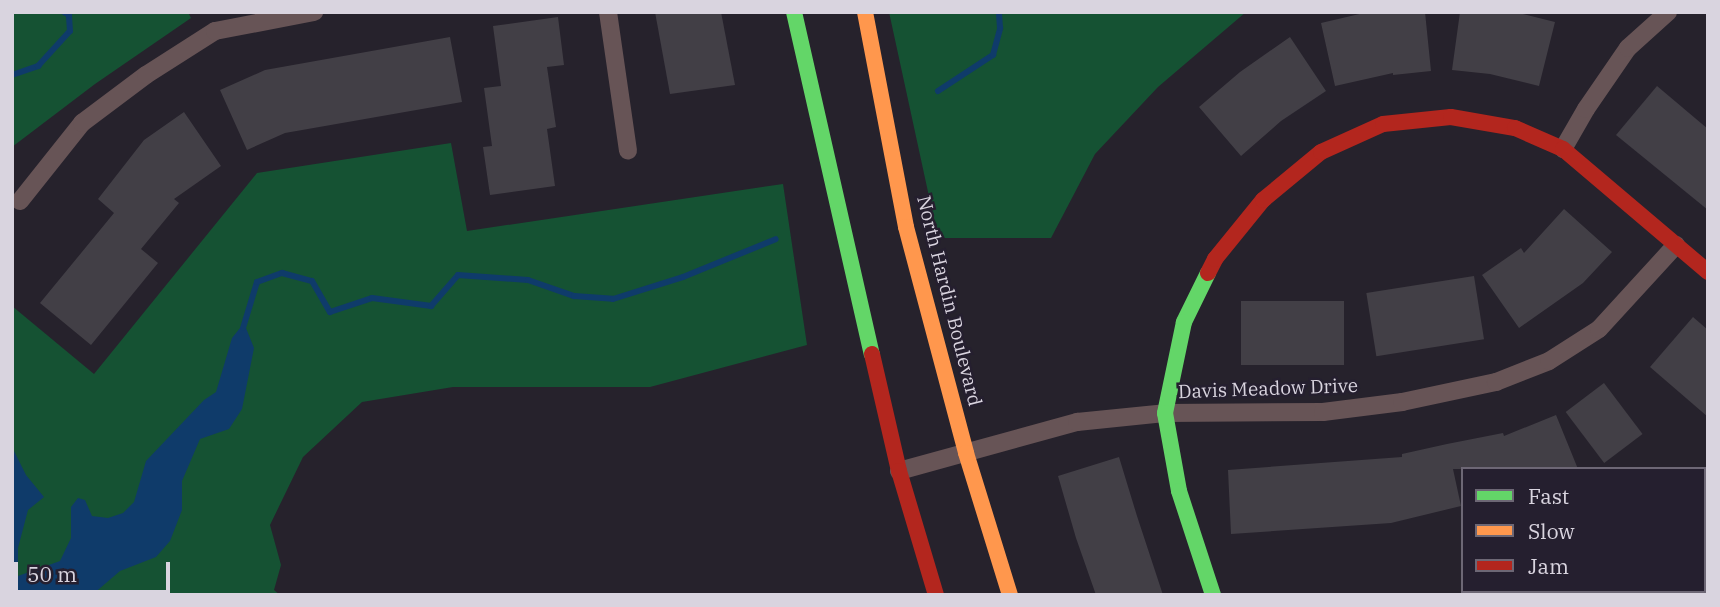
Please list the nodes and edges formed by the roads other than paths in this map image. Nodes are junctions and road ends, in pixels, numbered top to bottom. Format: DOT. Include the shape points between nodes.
graph roads {
  1 [pos="314,12"];
  2 [pos="608,12"];
  3 [pos="794,12"];
  4 [pos="865,12"];
  5 [pos="1668,12"];
  6 [pos="1563,149"];
  7 [pos="628,151"];
  8 [pos="20,201"];
  9 [pos="1676,245"];
  10 [pos="1708,272"];
  11 [pos="1165,412"];
  12 [pos="966,453"];
  13 [pos="899,471"];
  14 [pos="936,595"];
  15 [pos="1010,595"];
  16 [pos="1213,595"];
  1 -- 8 [label="street" via="215,31 82,123"];
  2 -- 7 [label="street"];
  3 -- 13 [label="street"];
  4 -- 12 [label="street, North Hardin Boulevard" via="906,227"];
  5 -- 6 [label="street" via="1628,48"];
  6 -- 9 [label="street"];
  6 -- 11 [label="street" via="1515,128 1451,117 1383,124 1321,152 1263,200 1215,258 1184,323"];
  9 -- 10 [label="street"];
  9 -- 11 [label="street, Davis Meadow Drive" via="1599,330 1549,361 1496,382 1402,402 1323,412"];
  11 -- 12 [label="street, Davis Meadow Drive" via="1077,422"];
  11 -- 16 [label="street" via="1179,491"];
  12 -- 13 [label="street, Davis Meadow Drive"];
  12 -- 15 [label="street, North Hardin Boulevard"];
  13 -- 14 [label="street"];
}
